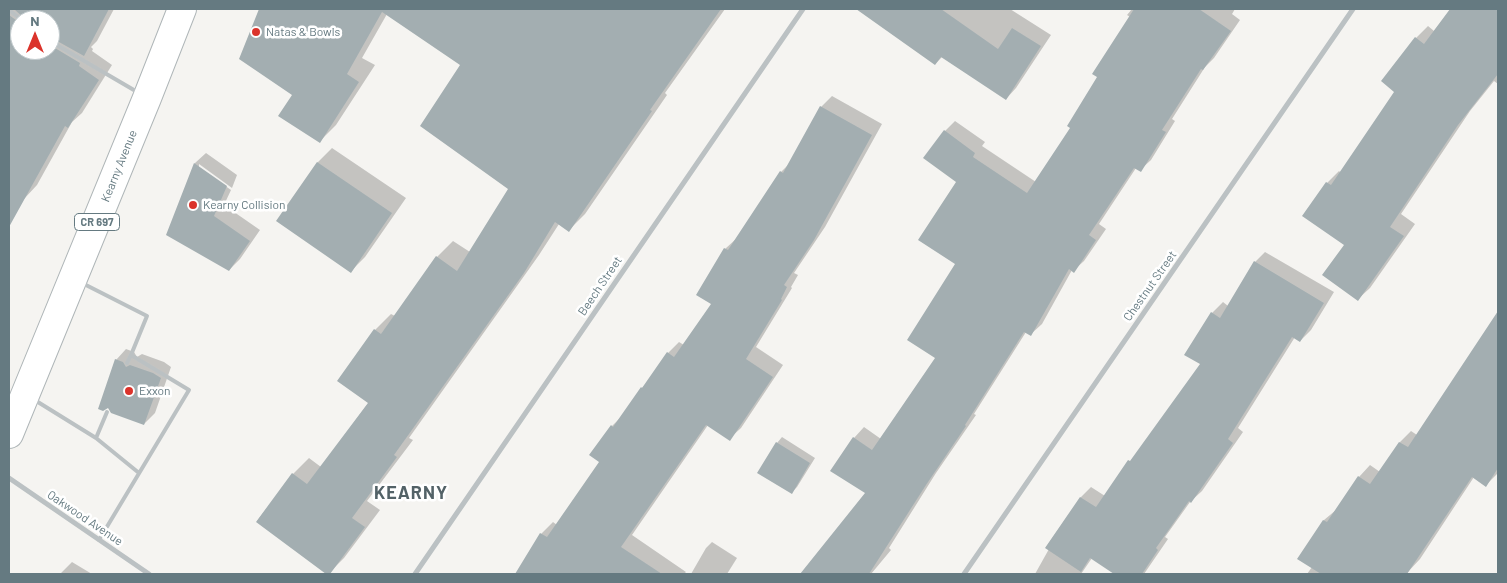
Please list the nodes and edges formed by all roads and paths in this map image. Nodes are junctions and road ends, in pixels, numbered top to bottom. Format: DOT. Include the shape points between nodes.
graph roads {
  1 [pos="182,9"];
  2 [pos="802,9"];
  3 [pos="1354,9"];
  4 [pos="60,47"];
  5 [pos="147,98"];
  6 [pos="73,279"];
  7 [pos="131,355"];
  8 [pos="127,363"];
  9 [pos="25,394"];
  10 [pos="107,412"];
  11 [pos="9,434"];
  12 [pos="96,438"];
  13 [pos="139,473"];
  14 [pos="9,478"];
  15 [pos="99,540"];
  16 [pos="149,574"];
  17 [pos="415,574"];
  18 [pos="964,574"];
  1 -- 5 [label="main road, Kearny Avenue / CR 697"];
  2 -- 17 [label="street, Beech Street"];
  3 -- 18 [label="street, Chestnut Street"];
  4 -- 5 [label="lane"];
  5 -- 6 [label="main road, Kearny Avenue / CR 697"];
  6 -- 7 [label="lane" via="147,316"];
  6 -- 9 [label="main road, Kearny Avenue / CR 697"];
  7 -- 8 [label="lane"];
  7 -- 13 [label="lane" via="189,390"];
  9 -- 11 [label="main road, Kearny Avenue / CR 697"];
  9 -- 12 [label="lane"];
  10 -- 12 [label="lane"];
  12 -- 13 [label="lane"];
  13 -- 15 [label="lane"];
  14 -- 15 [label="street, Oakwood Avenue"];
  15 -- 16 [label="street, Oakwood Avenue"];
}
